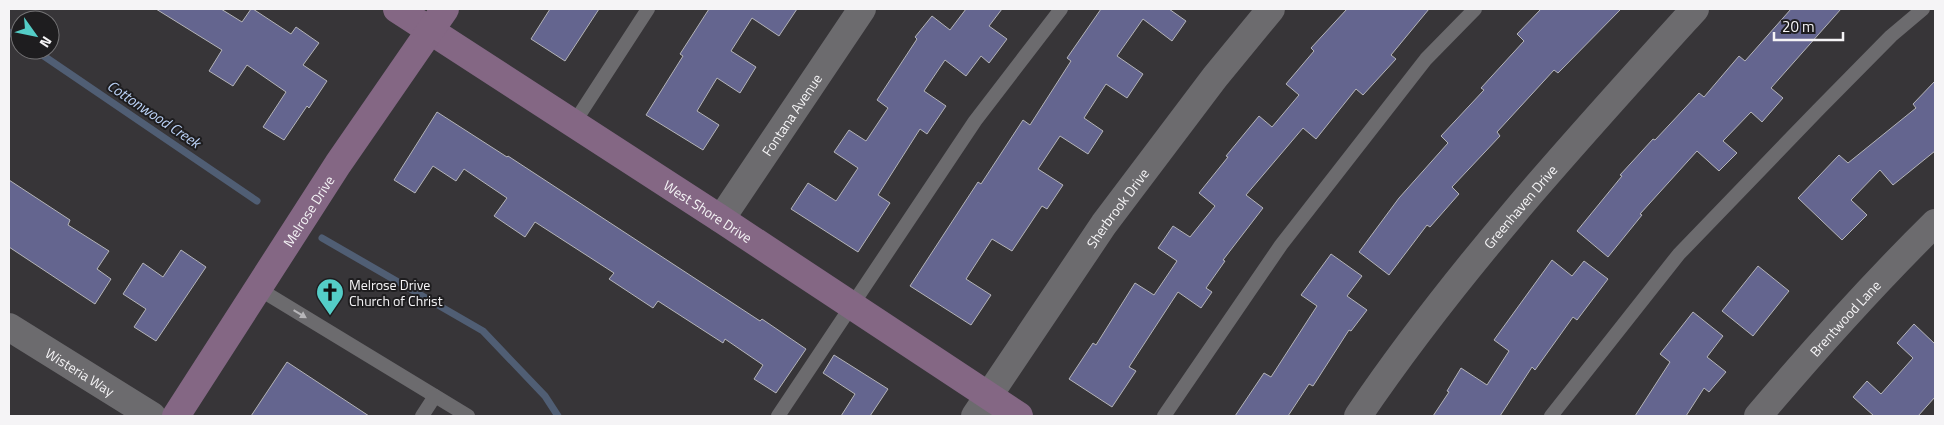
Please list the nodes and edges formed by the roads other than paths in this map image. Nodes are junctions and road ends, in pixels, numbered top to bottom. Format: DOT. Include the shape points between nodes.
graph roads {
  1 [pos="397,9"];
  2 [pos="445,9"];
  3 [pos="648,9"];
  4 [pos="862,9"];
  5 [pos="1061,9"];
  6 [pos="1271,9"];
  7 [pos="1475,9"];
  8 [pos="1695,9"];
  9 [pos="1922,9"];
  10 [pos="429,31"];
  11 [pos="574,123"];
  12 [pos="721,219"];
  13 [pos="1935,223"];
  14 [pos="259,289"];
  15 [pos="852,306"];
  16 [pos="9,326"];
  17 [pos="435,396"];
  18 [pos="982,406"];
  19 [pos="152,416"];
  20 [pos="176,416"];
  21 [pos="422,416"];
  22 [pos="468,416"];
  23 [pos="778,416"];
  24 [pos="1019,416"];
  25 [pos="1164,416"];
  26 [pos="1358,416"];
  27 [pos="1551,416"];
  28 [pos="1758,416"];
  1 -- 10 [label="street, West Shore Drive"];
  2 -- 10 [label="street, Melrose Drive"];
  3 -- 11 [label="lane"];
  4 -- 12 [label="street, Fontana Avenue"];
  5 -- 15 [label="lane" via="975,120"];
  6 -- 18 [label="street, Sherbrook Drive" via="1215,77 1104,224"];
  7 -- 25 [label="lane" via="1426,59 1281,245"];
  8 -- 26 [label="street, Greenhaven Drive" via="1561,156 1491,240"];
  9 -- 27 [label="lane" via="1891,36 1679,254"];
  10 -- 11 [label="street, West Shore Drive"];
  10 -- 14 [label="street, Melrose Drive" via="338,164"];
  11 -- 12 [label="street, West Shore Drive"];
  12 -- 15 [label="street, West Shore Drive"];
  13 -- 28 [label="street, Brentwood Lane"];
  14 -- 17 [label="lane, one-way"];
  14 -- 20 [label="street, Melrose Drive"];
  15 -- 18 [label="street, West Shore Drive"];
  15 -- 23 [label="lane"];
  16 -- 19 [label="street, Wisteria Way"];
  17 -- 21 [label="lane"];
  17 -- 22 [label="lane"];
  18 -- 24 [label="street, West Shore Drive"];
}
